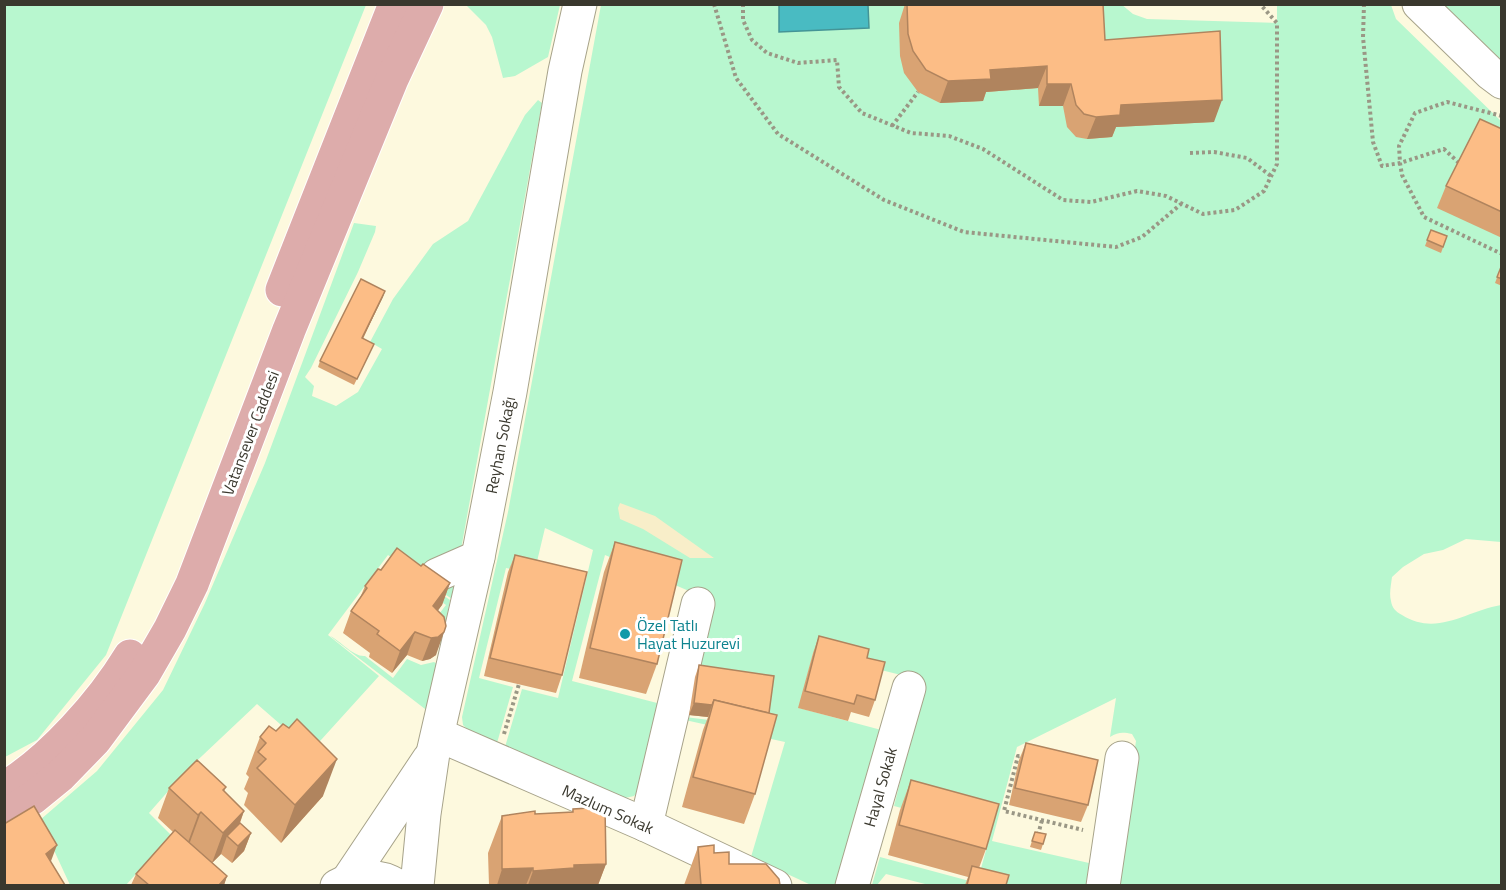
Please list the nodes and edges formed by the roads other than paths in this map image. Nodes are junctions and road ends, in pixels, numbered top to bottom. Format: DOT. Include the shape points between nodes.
graph roads {
  1 [pos="395,4"];
  2 [pos="427,4"];
  3 [pos="580,4"];
  4 [pos="1419,4"];
  5 [pos="1502,82"];
  6 [pos="478,557"];
  7 [pos="437,575"];
  8 [pos="698,604"];
  9 [pos="909,688"];
  10 [pos="436,744"];
  11 [pos="1122,758"];
  12 [pos="4,788"];
  13 [pos="4,815"];
  14 [pos="646,825"];
  15 [pos="343,884"];
  16 [pos="398,885"];
  17 [pos="417,885"];
  18 [pos="776,885"];
  19 [pos="852,885"];
  20 [pos="1103,885"];
  1 -- 12 [label="main road, Vatansever Caddesi" via="166,589 147,628 127,662 87,714 31,769"];
  2 -- 13 [label="main road, Vatansever Caddesi" via="392,79 192,584 170,629 144,674 95,740 60,776"];
  3 -- 6 [label="street, Reyhan Sokağı"];
  4 -- 5 [label="street"];
  6 -- 7 [label="street"];
  6 -- 10 [label="street, Reyhan Sokağı"];
  8 -- 14 [label="street"];
  9 -- 19 [label="street, Hayal Sokak"];
  10 -- 14 [label="street, Mazlum Sokak" via="496,760"];
  10 -- 15 [label="street"];
  10 -- 17 [label="street, Reyhan Sokağı"];
  11 -- 20 [label="street"];
  14 -- 18 [label="street, Mazlum Sokak"];
  15 -- 16 [label="street" via="368,876"];
}
